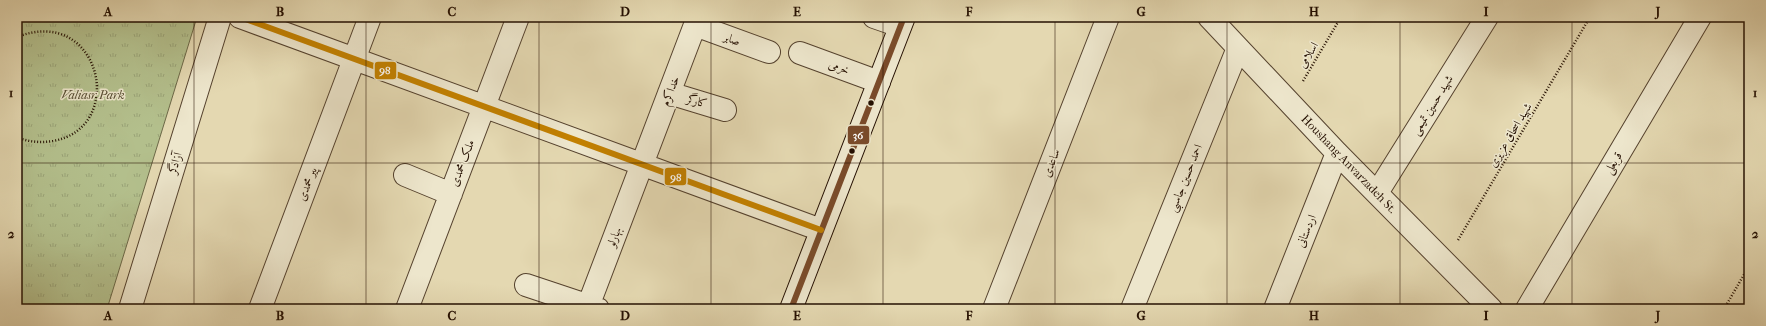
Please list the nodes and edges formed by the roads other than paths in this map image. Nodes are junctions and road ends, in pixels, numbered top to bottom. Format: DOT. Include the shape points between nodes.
graph roads {
  1 [pos="220,17"];
  2 [pos="240,17"];
  3 [pos="370,17"];
  4 [pos="518,17"];
  5 [pos="874,17"];
  6 [pos="1108,17"];
  7 [pos="1209,17"];
  8 [pos="1487,17"];
  9 [pos="1700,17"];
  10 [pos="696,21"];
  11 [pos="902,22"];
  12 [pos="1238,48"];
  13 [pos="769,52"];
  14 [pos="800,53"];
  15 [pos="354,59"];
  16 [pos="879,82"];
  17 [pos="669,93"];
  18 [pos="484,106"];
  19 [pos="725,110"];
  20 [pos="1337,153"];
  21 [pos="642,164"];
  22 [pos="405,175"];
  23 [pos="1377,193"];
  24 [pos="451,194"];
  25 [pos="821,230"];
  26 [pos="526,286"];
  27 [pos="411,308"];
  28 [pos="591,308"];
  29 [pos="130,309"];
  30 [pos="260,309"];
  31 [pos="791,309"];
  32 [pos="994,309"];
  33 [pos="1132,309"];
  34 [pos="1275,309"];
  35 [pos="1491,309"];
  36 [pos="1527,309"];
  1 -- 29 [label="street, آزادگر"];
  2 -- 15 [label="street"];
  3 -- 15 [label="street, پیر محمدی"];
  4 -- 18 [label="street, ملک محمدی"];
  5 -- 11 [label="street"];
  6 -- 32 [label="street, ساعدی"];
  7 -- 12 [label="street, Houshang Anvarzadeh St."];
  8 -- 23 [label="street, شهید حسین تمیمی"];
  9 -- 36 [label="street, قربعلی"];
  10 -- 13 [label="street, صابر"];
  10 -- 17 [label="street, خداکرم"];
  11 -- 16 [label="street"];
  12 -- 20 [label="street, Houshang Anvarzadeh St."];
  12 -- 33 [label="street, احمد حسین جاسبی"];
  14 -- 16 [label="street, خرمی"];
  15 -- 18 [label="street"];
  15 -- 30 [label="street, پیر محمدی"];
  16 -- 25 [label="street"];
  17 -- 19 [label="street, کارگر"];
  17 -- 21 [label="street, خداکرم"];
  18 -- 21 [label="street"];
  18 -- 24 [label="street, ملک محمدی"];
  20 -- 23 [label="street, Houshang Anvarzadeh St."];
  20 -- 34 [label="street, اردستانی"];
  21 -- 25 [label="street"];
  21 -- 28 [label="street, بهارلو"];
  22 -- 24 [label="street"];
  23 -- 35 [label="street, Houshang Anvarzadeh St."];
  24 -- 27 [label="street, ملک محمدی"];
  25 -- 31 [label="street"];
  26 -- 28 [label="street"];
}
